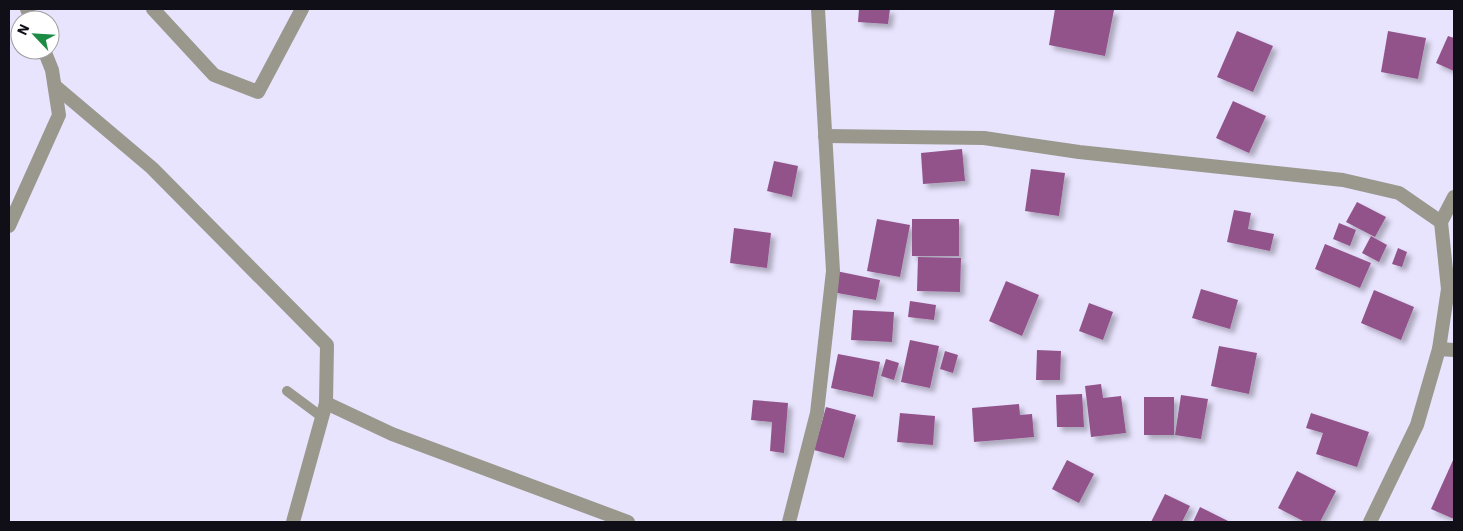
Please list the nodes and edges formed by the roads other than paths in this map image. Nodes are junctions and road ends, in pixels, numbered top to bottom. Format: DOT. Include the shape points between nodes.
graph roads {
  1 [pos="152,9"];
  2 [pos="302,9"];
  3 [pos="818,9"];
  4 [pos="48,60"];
  5 [pos="55,86"];
  6 [pos="825,136"];
  7 [pos="1454,197"];
  8 [pos="1441,222"];
  9 [pos="9,226"];
  10 [pos="1439,349"];
  11 [pos="1454,350"];
  12 [pos="287,391"];
  13 [pos="326,403"];
  14 [pos="322,417"];
  15 [pos="293,522"];
  16 [pos="628,522"];
  17 [pos="789,522"];
  18 [pos="1370,522"];
  1 -- 2 [label="street" via="214,75 258,92"];
  3 -- 6 [label="street"];
  4 -- 5 [label="street"];
  5 -- 9 [label="street" via="59,115"];
  5 -- 13 [label="street" via="152,168 327,345"];
  6 -- 8 [label="street" via="984,138 1080,152 1342,180 1399,194"];
  6 -- 17 [label="street" via="833,271 817,413"];
  7 -- 8 [label="street"];
  8 -- 10 [label="street" via="1448,289"];
  10 -- 11 [label="street"];
  10 -- 18 [label="street" via="1417,425"];
  12 -- 14 [label="lane"];
  13 -- 14 [label="street"];
  13 -- 16 [label="street" via="392,434"];
  14 -- 15 [label="street"];
}
